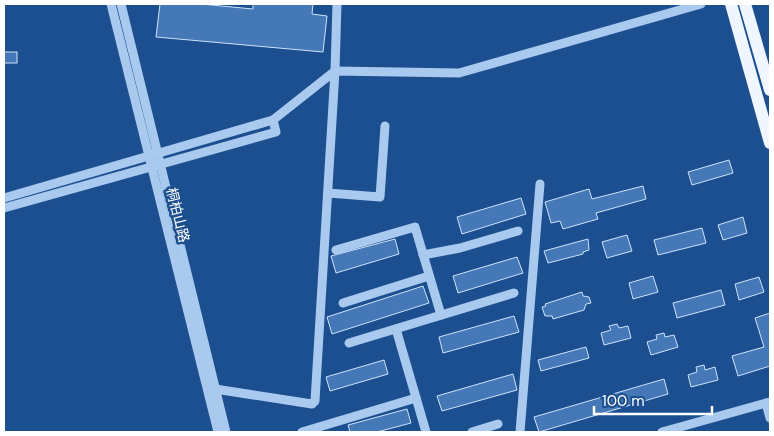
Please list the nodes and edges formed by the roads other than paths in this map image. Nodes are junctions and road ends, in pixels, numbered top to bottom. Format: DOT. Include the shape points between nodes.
graph roads {
  1 [pos="111,4"];
  2 [pos="121,4"];
  3 [pos="337,4"];
  4 [pos="701,4"];
  5 [pos="731,4"];
  6 [pos="746,4"];
  7 [pos="335,71"];
  8 [pos="770,90"];
  9 [pos="273,120"];
  10 [pos="385,126"];
  11 [pos="770,143"];
  12 [pos="153,155"];
  13 [pos="156,166"];
  14 [pos="540,184"];
  15 [pos="328,193"];
  16 [pos="4,198"];
  17 [pos="4,208"];
  18 [pos="518,231"];
  19 [pos="336,250"];
  20 [pos="423,255"];
  21 [pos="429,276"];
  22 [pos="514,293"];
  23 [pos="343,303"];
  24 [pos="441,315"];
  25 [pos="396,329"];
  26 [pos="349,342"];
  27 [pos="215,389"];
  28 [pos="416,398"];
  29 [pos="768,402"];
  30 [pos="770,418"];
  31 [pos="498,424"];
  32 [pos="218,432"];
  33 [pos="226,432"];
  34 [pos="302,432"];
  35 [pos="426,432"];
  36 [pos="472,432"];
  37 [pos="520,432"];
  38 [pos="662,432"];
  1 -- 12 [label="street, 桐柏山路"];
  2 -- 12 [label="street, 桐柏山路"];
  3 -- 7 [label="street"];
  4 -- 7 [label="street" via="459,73"];
  5 -- 11 [label="main road"];
  6 -- 8 [label="main road"];
  7 -- 9 [label="street"];
  7 -- 15 [label="street"];
  9 -- 12 [label="street"];
  9 -- 13 [label="street" via="276,132"];
  10 -- 15 [label="street" via="380,197"];
  12 -- 13 [label="street, 桐柏山路"];
  12 -- 16 [label="street"];
  13 -- 17 [label="street"];
  13 -- 27 [label="street, 桐柏山路"];
  13 -- 32 [label="street, 桐柏山路"];
  14 -- 37 [label="street"];
  15 -- 27 [label="street" via="315,401 312,404"];
  18 -- 20 [label="street"];
  19 -- 20 [label="street" via="415,227"];
  20 -- 21 [label="street"];
  21 -- 23 [label="street"];
  21 -- 24 [label="street"];
  22 -- 24 [label="street"];
  24 -- 25 [label="street"];
  25 -- 26 [label="street"];
  25 -- 28 [label="street"];
  27 -- 33 [label="street, 桐柏山路"];
  28 -- 34 [label="street"];
  28 -- 35 [label="street"];
  29 -- 30 [label="street"];
  29 -- 38 [label="street"];
  31 -- 36 [label="street"];
}
